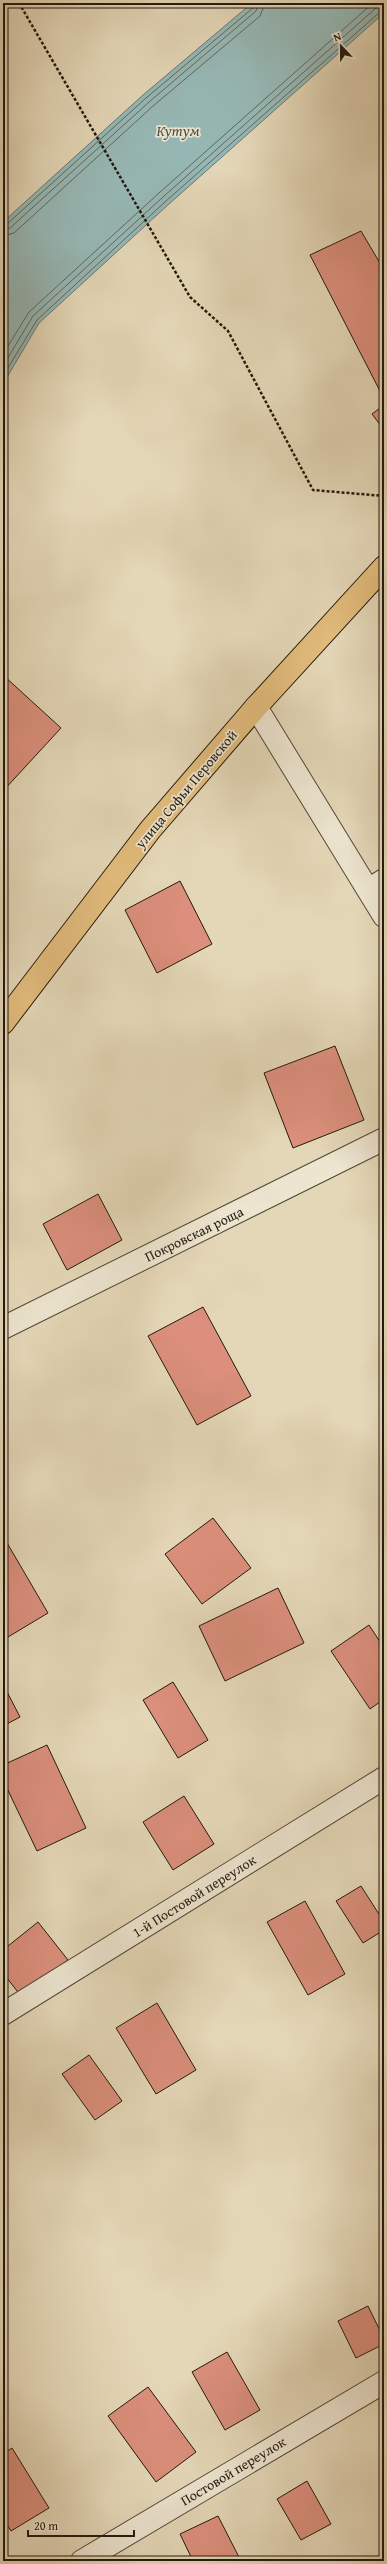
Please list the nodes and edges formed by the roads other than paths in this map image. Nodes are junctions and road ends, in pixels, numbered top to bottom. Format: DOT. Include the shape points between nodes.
graph roads {
  1 [pos="384,567"];
  2 [pos="256,707"];
  3 [pos="376,885"];
  4 [pos="384,916"];
  5 [pos="3,1023"];
  6 [pos="384,1139"];
  7 [pos="3,1328"];
  8 [pos="384,1778"];
  9 [pos="3,2014"];
  10 [pos="384,2382"];
  11 [pos="82,2561"];
  1 -- 2 [label="main road, улица Софьи Перовской"];
  2 -- 3 [label="street"];
  2 -- 5 [label="main road, улица Софьи Перовской" via="150,830"];
  3 -- 4 [label="street"];
  6 -- 7 [label="street, Покровская роща"];
  8 -- 9 [label="street, 1-й Постовой переулок"];
  10 -- 11 [label="street, Постовой переулок"];
}
